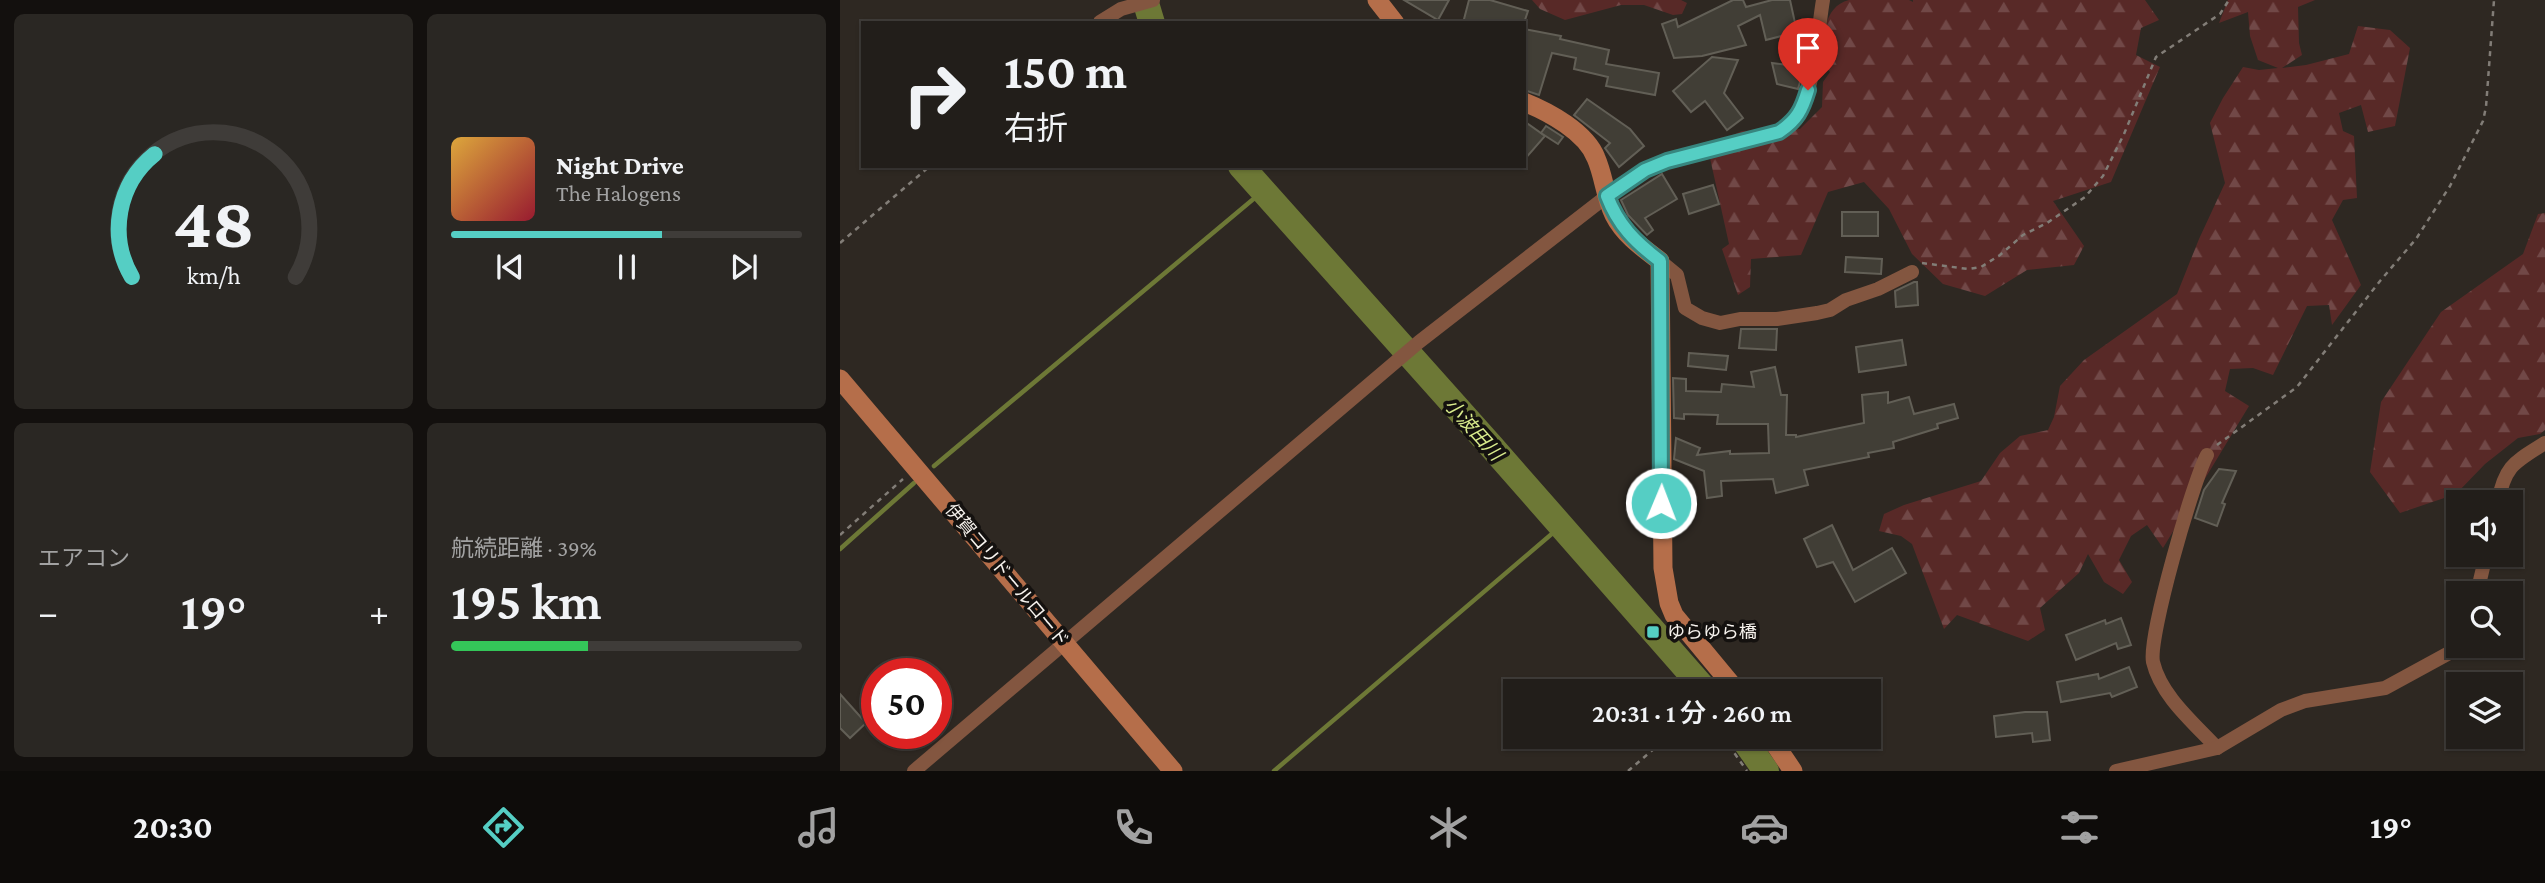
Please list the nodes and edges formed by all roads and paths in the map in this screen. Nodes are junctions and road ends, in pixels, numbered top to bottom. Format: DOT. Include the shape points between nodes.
graph roads {
  1 [pos="1153,0"];
  2 [pos="1377,0"];
  3 [pos="1823,0"];
  4 [pos="2229,0"];
  5 [pos="2494,0"];
  6 [pos="1102,21"];
  7 [pos="1393,21"];
  8 [pos="1526,103"];
  9 [pos="928,168"];
  10 [pos="1607,196"];
  11 [pos="840,243"];
  12 [pos="1660,261"];
  13 [pos="1912,272"];
  14 [pos="840,379"];
  15 [pos="2545,443"];
  16 [pos="2207,455"];
  17 [pos="916,468"];
  18 [pos="2501,490"];
  19 [pos="840,535"];
  20 [pos="1066,644"];
  21 [pos="2446,655"];
  22 [pos="1727,679"];
  23 [pos="2217,748"];
  24 [pos="1654,749"];
  25 [pos="1732,749"];
  26 [pos="1778,749"];
  27 [pos="914,771"];
  28 [pos="1173,771"];
  29 [pos="1628,771"];
  30 [pos="1748,771"];
  31 [pos="1793,771"];
  32 [pos="2116,771"];
  1 -- 6 [label="street" via="1121,9"];
  2 -- 7 [label="main road"];
  3 -- 10 [label="street" via="1808,90 1793,123 1764,137 1667,161"];
  4 -- 13 [label="path" via="2220,14 2156,57 2104,176 2085,197 2023,234 1981,267 1924,263"];
  5 -- 16 [label="path" via="2483,121 2450,186 2416,239 2297,387"];
  8 -- 10 [label="main road" via="1560,120 1589,146"];
  9 -- 11 [label="path"];
  10 -- 12 [label="main road" via="1626,231"];
  10 -- 20 [label="street" via="1419,342"];
  12 -- 13 [label="street" via="1677,275 1685,308 1720,323 1830,310"];
  12 -- 22 [label="main road" via="1663,568 1674,615"];
  14 -- 17 [label="main road, 伊賀コリドールロード"];
  15 -- 18 [label="street" via="2515,463 2506,473"];
  16 -- 23 [label="street" via="2179,539 2153,652 2168,695"];
  17 -- 19 [label="path"];
  17 -- 20 [label="main road, 伊賀コリドールロード"];
  20 -- 27 [label="street"];
  20 -- 28 [label="main road, 伊賀コリドールロード"];
  21 -- 23 [label="street" via="2385,688 2305,701 2281,710"];
  23 -- 32 [label="street"];
  24 -- 29 [label="path"];
  25 -- 30 [label="path"];
  26 -- 31 [label="main road"];
}
